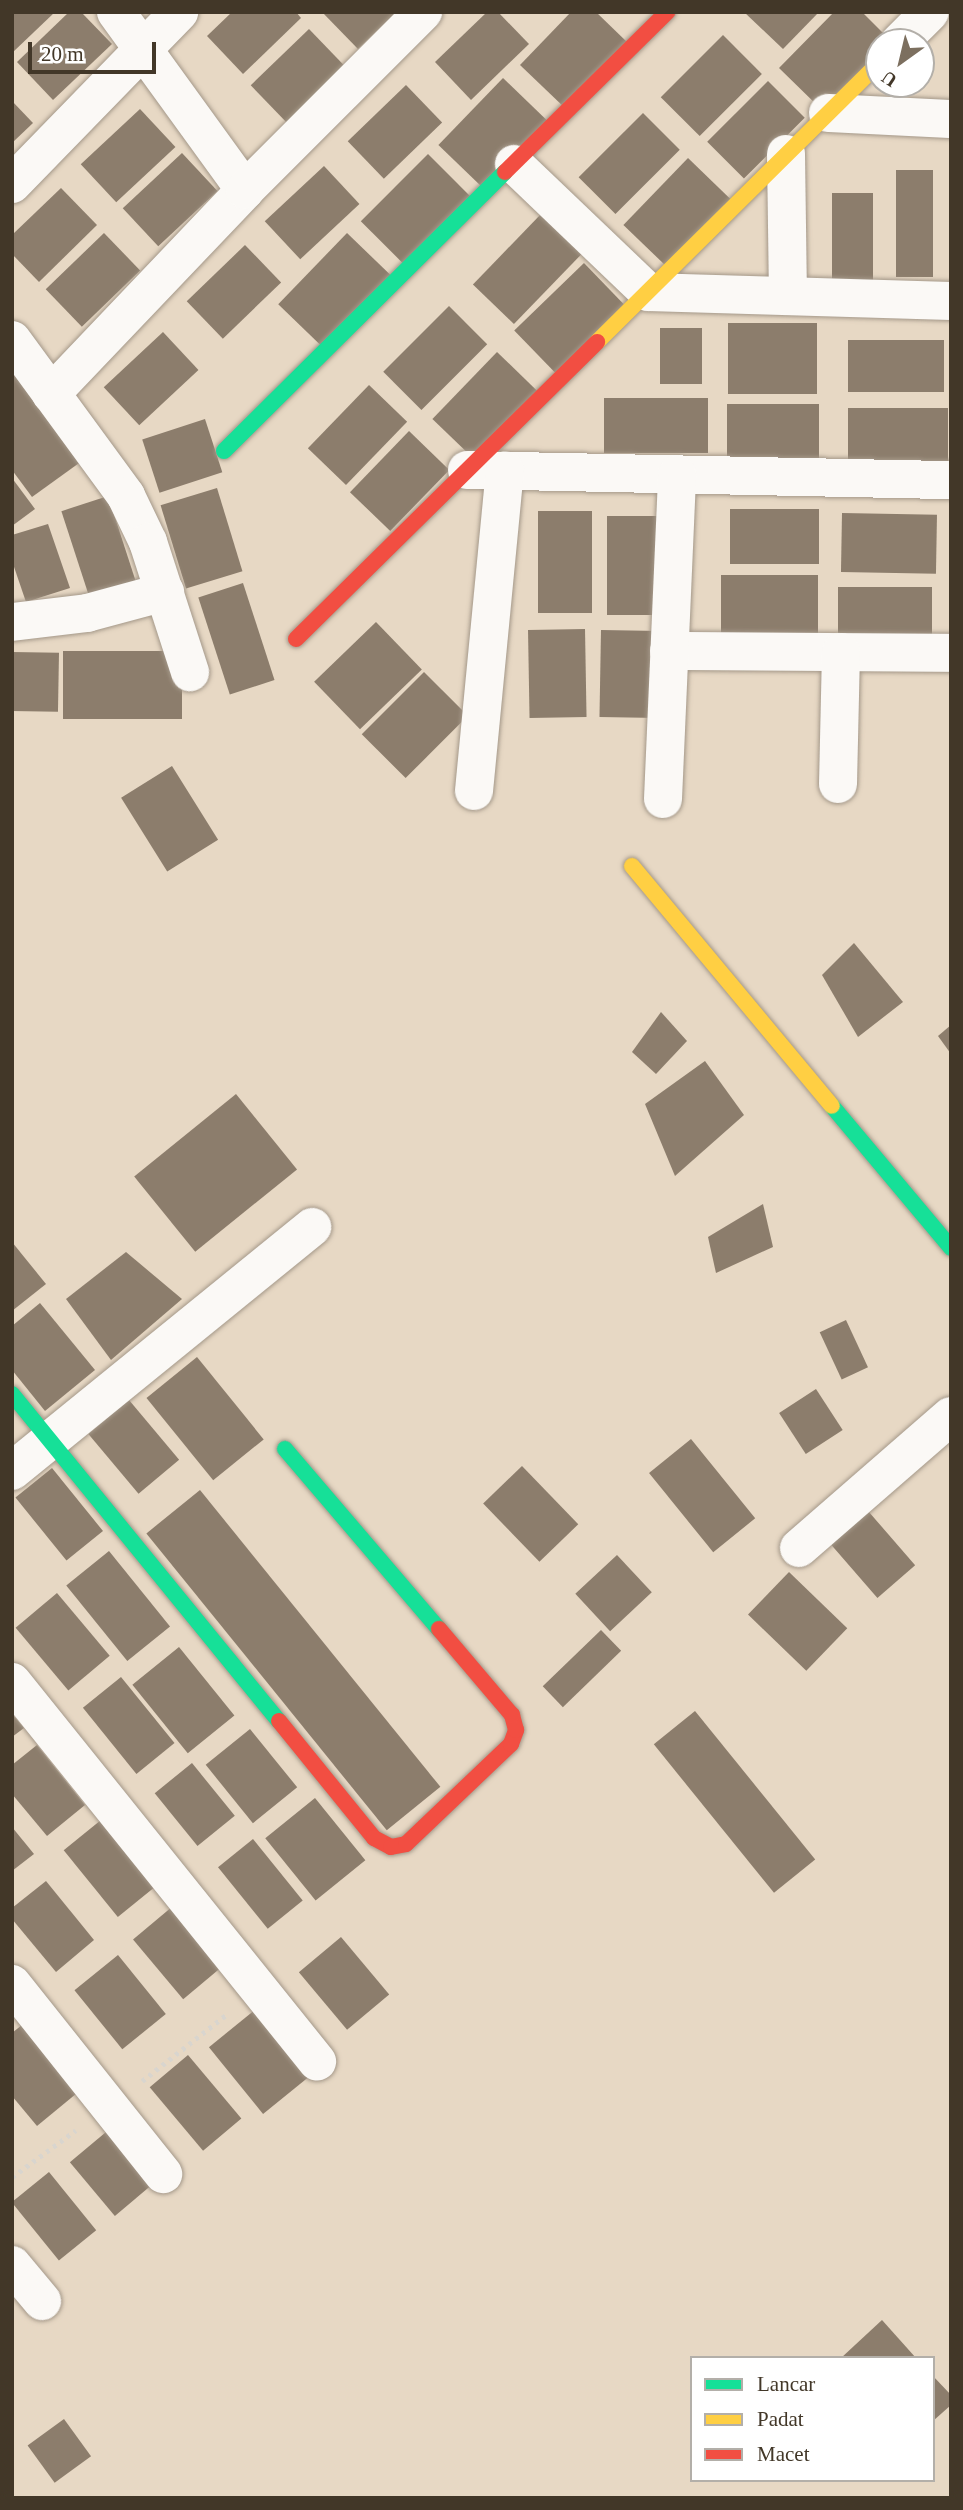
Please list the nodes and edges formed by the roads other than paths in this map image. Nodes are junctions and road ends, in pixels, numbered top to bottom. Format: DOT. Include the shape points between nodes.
graph roads {
  1 [pos="116,12"];
  2 [pos="179,12"];
  3 [pos="423,12"];
  4 [pos="667,12"];
  5 [pos="930,12"];
  6 [pos="914,28"];
  7 [pos="142,50"];
  8 [pos="865,77"];
  9 [pos="828,113"];
  10 [pos="951,119"];
  11 [pos="786,154"];
  12 [pos="514,164"];
  13 [pos="12,184"];
  14 [pos="245,190"];
  15 [pos="648,292"];
  16 [pos="788,296"];
  17 [pos="951,301"];
  18 [pos="12,340"];
  19 [pos="51,394"];
  20 [pos="224,451"];
  21 [pos="467,470"];
  22 [pos="505,471"];
  23 [pos="677,474"];
  24 [pos="951,480"];
  25 [pos="166,592"];
  26 [pos="12,622"];
  27 [pos="296,639"];
  28 [pos="670,651"];
  29 [pos="841,652"];
  30 [pos="951,653"];
  31 [pos="190,672"];
  32 [pos="838,784"];
  33 [pos="474,791"];
  34 [pos="663,799"];
  35 [pos="632,866"];
  36 [pos="312,1227"];
  37 [pos="951,1248"];
  38 [pos="12,1394"];
  39 [pos="951,1416"];
  40 [pos="51,1441"];
  41 [pos="285,1449"];
  42 [pos="12,1471"];
  43 [pos="800,1548"];
  44 [pos="12,1682"];
  45 [pos="12,1984"];
  46 [pos="317,2062"];
  47 [pos="163,2174"];
  48 [pos="12,2264"];
  49 [pos="42,2301"];
  1 -- 7 [label="street"];
  2 -- 7 [label="street"];
  3 -- 14 [label="street"];
  4 -- 12 [label="street"];
  5 -- 6 [label="street"];
  7 -- 13 [label="street"];
  7 -- 14 [label="street"];
  8 -- 9 [label="street"];
  9 -- 10 [label="street"];
  9 -- 11 [label="street"];
  11 -- 15 [label="street"];
  11 -- 16 [label="street"];
  12 -- 15 [label="street"];
  12 -- 20 [label="street"];
  14 -- 19 [label="street"];
  15 -- 16 [label="street"];
  15 -- 21 [label="street"];
  16 -- 17 [label="street"];
  18 -- 19 [label="street"];
  19 -- 25 [label="street" via="126,496"];
  21 -- 22 [label="street"];
  21 -- 27 [label="street"];
  22 -- 23 [label="street"];
  22 -- 33 [label="street"];
  23 -- 24 [label="street"];
  23 -- 28 [label="street"];
  25 -- 26 [label="street" via="87,613"];
  25 -- 31 [label="street"];
  28 -- 29 [label="street"];
  28 -- 34 [label="street"];
  29 -- 30 [label="street"];
  29 -- 32 [label="street"];
  35 -- 37 [label="street"];
  36 -- 40 [label="street"];
  38 -- 40 [label="street"];
  39 -- 43 [label="street"];
  40 -- 41 [label="street" via="374,1838 391,1847 406,1843 510,1744 516,1730 512,1715"];
  40 -- 42 [label="street"];
  44 -- 46 [label="street"];
  45 -- 47 [label="street"];
  48 -- 49 [label="street"];
}
